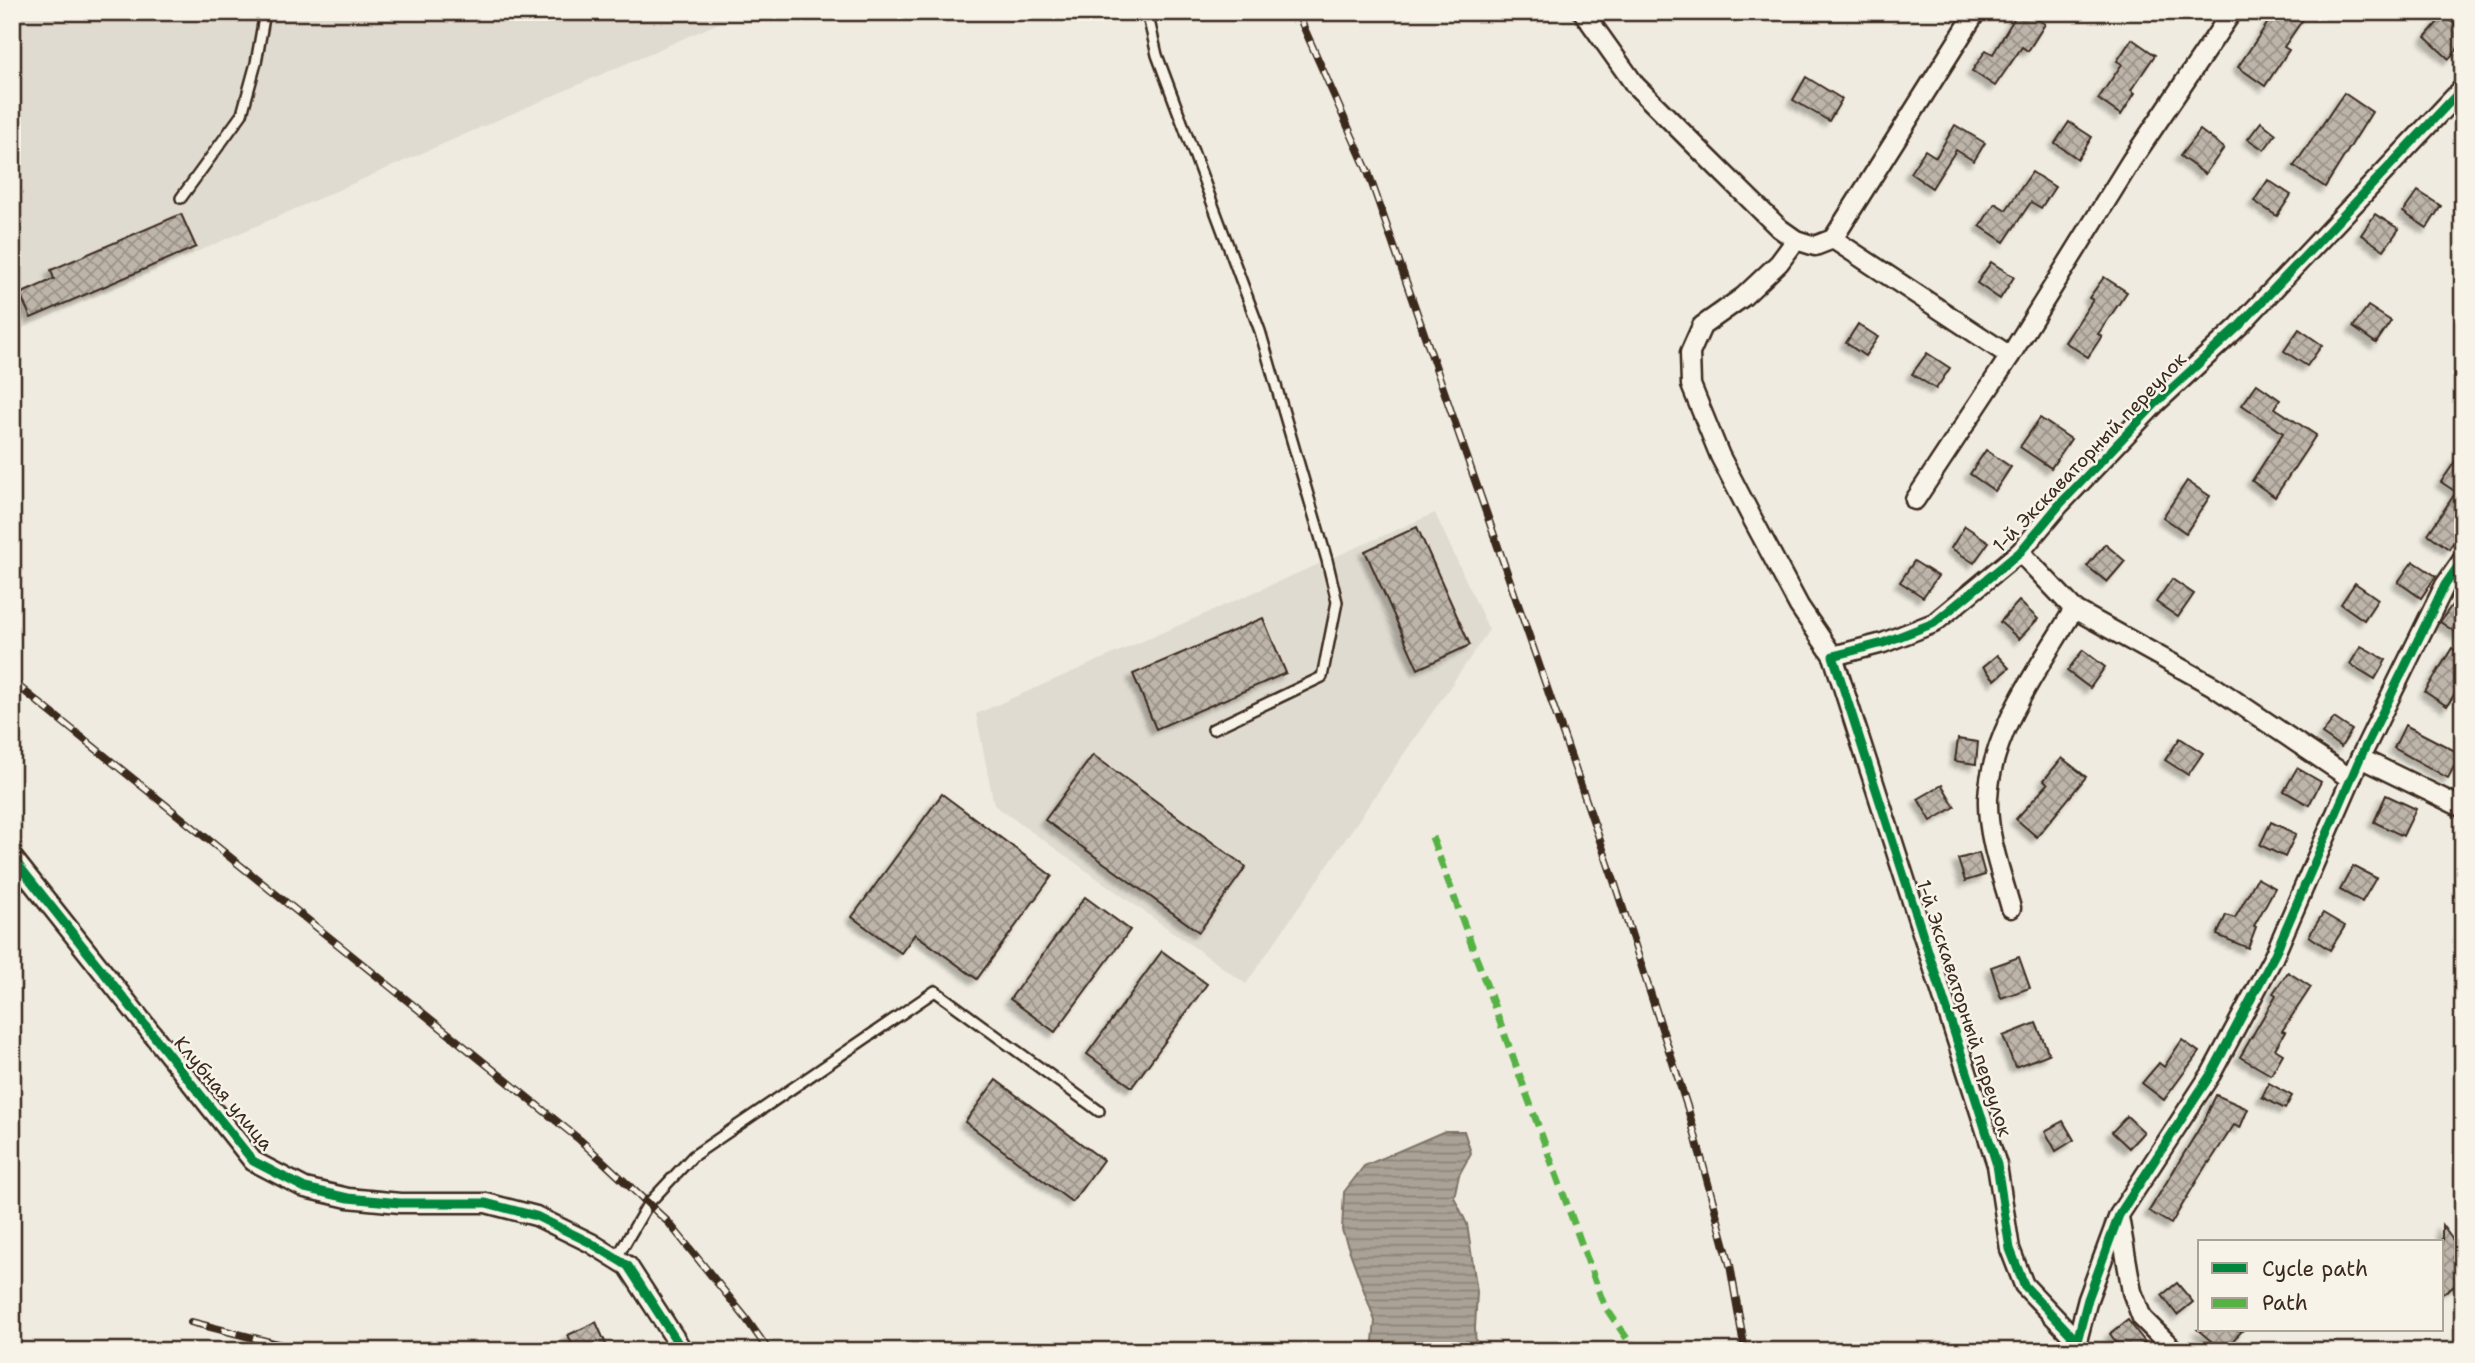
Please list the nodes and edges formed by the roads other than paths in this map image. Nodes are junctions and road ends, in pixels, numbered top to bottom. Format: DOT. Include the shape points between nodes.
graph roads {
  1 [pos="265,12"];
  2 [pos="1147,12"];
  3 [pos="1583,12"];
  4 [pos="1976,12"];
  5 [pos="2232,12"];
  6 [pos="2463,88"];
  7 [pos="181,198"];
  8 [pos="1833,239"];
  9 [pos="1796,240"];
  10 [pos="2010,356"];
  11 [pos="1915,499"];
  12 [pos="2020,552"];
  13 [pos="2463,558"];
  14 [pos="2074,609"];
  15 [pos="1833,656"];
  16 [pos="1213,729"];
  17 [pos="2360,758"];
  18 [pos="2351,779"];
  19 [pos="2463,808"];
  20 [pos="12,857"];
  21 [pos="2011,908"];
  22 [pos="1099,1111"];
  23 [pos="2119,1215"];
  24 [pos="616,1259"];
  25 [pos="2077,1346"];
  26 [pos="683,1351"];
  27 [pos="2175,1351"];
  1 -- 7 [label="lane" via="242,114"];
  2 -- 16 [label="lane" via="1157,55 1260,331 1337,602 1322,677"];
  3 -- 9 [label="street" via="1635,85"];
  4 -- 8 [label="street"];
  5 -- 10 [label="street" via="2112,190"];
  6 -- 12 [label="street, 1-й Экскаваторный переулок" via="2239,326 2156,403"];
  8 -- 9 [label="street" via="1815,246"];
  8 -- 10 [label="street"];
  9 -- 15 [label="street" via="1743,297 1702,326 1690,352 1691,385 1720,456 1798,606"];
  10 -- 11 [label="street"];
  12 -- 14 [label="street"];
  12 -- 15 [label="street, 1-й Экскаваторный переулок" via="1934,623"];
  13 -- 17 [label="street, 1-й Экскаваторный переулок" via="2445,585"];
  14 -- 18 [label="street" via="2213,686"];
  14 -- 21 [label="street" via="2008,721 1994,763 1988,798 1992,836"];
  15 -- 25 [label="street, 1-й Экскаваторный переулок" via="1994,1153 2010,1249 2024,1285"];
  17 -- 18 [label="street, 1-й Экскаваторный переулок"];
  17 -- 19 [label="street"];
  18 -- 23 [label="street, 1-й Экскаваторный переулок" via="2274,956 2211,1074"];
  20 -- 24 [label="street, Клубная улица" via="253,1161 305,1188 348,1198 486,1203 536,1216"];
  22 -- 24 [label="lane" via="935,991 693,1156 648,1204"];
  23 -- 25 [label="street, 1-й Экскаваторный переулок" via="2088,1299"];
  23 -- 27 [label="street" via="2132,1292 2142,1318"];
  24 -- 26 [label="street, Клубная улица" via="628,1266"];
}
